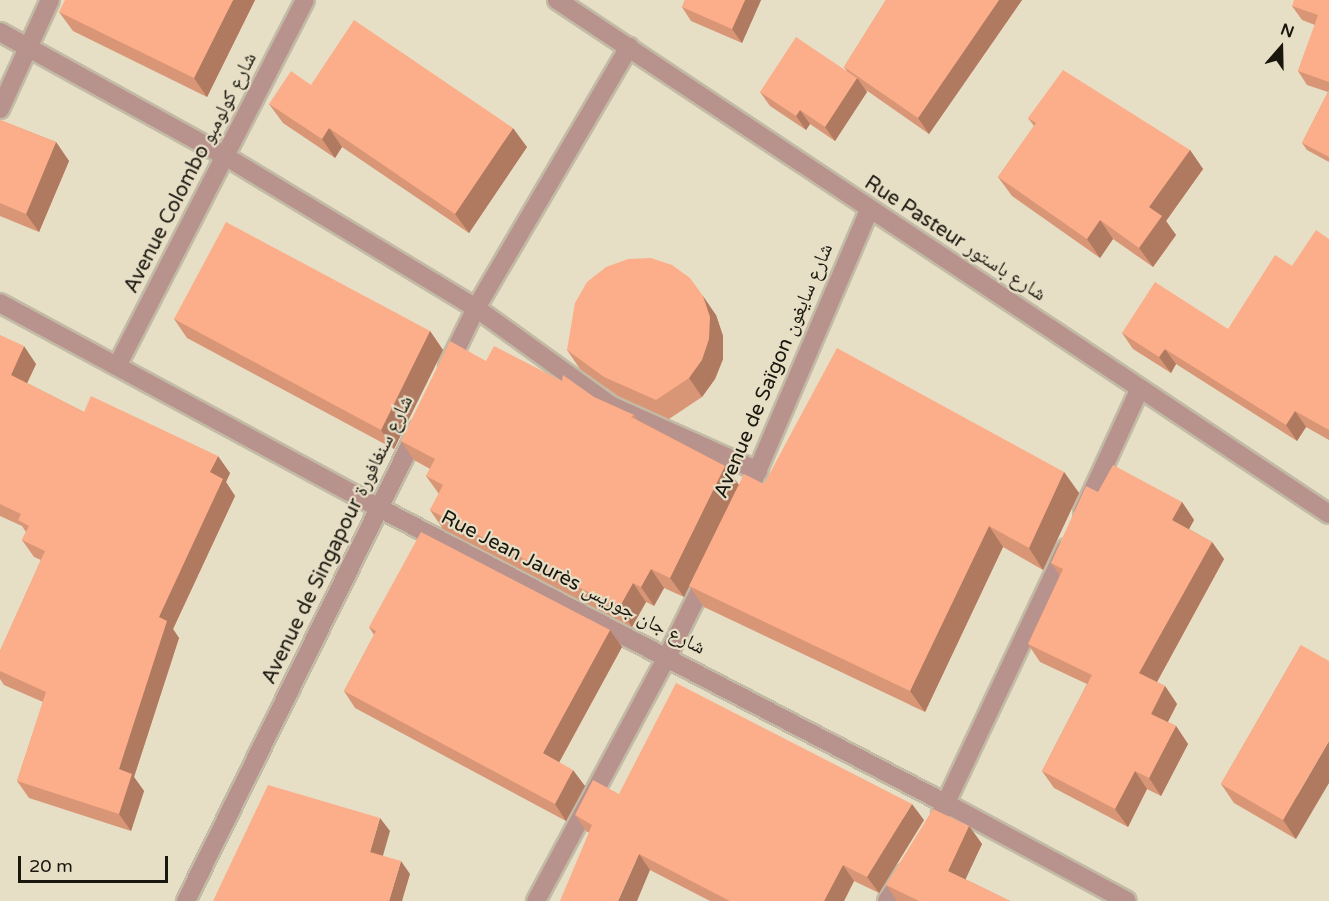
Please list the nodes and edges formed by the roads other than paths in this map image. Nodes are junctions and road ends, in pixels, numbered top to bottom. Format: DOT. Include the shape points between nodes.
graph roads {
  1 [pos="50,0"];
  2 [pos="304,0"];
  3 [pos="557,0"];
  4 [pos="0,32"];
  5 [pos="629,47"];
  6 [pos="30,48"];
  7 [pos="0,109"];
  8 [pos="225,156"];
  9 [pos="869,210"];
  10 [pos="0,303"];
  11 [pos="476,308"];
  12 [pos="117,366"];
  13 [pos="440,382"];
  14 [pos="1140,388"];
  15 [pos="425,414"];
  16 [pos="758,471"];
  17 [pos="743,502"];
  18 [pos="379,508"];
  19 [pos="1329,514"];
  20 [pos="712,564"];
  21 [pos="667,657"];
  22 [pos="947,804"];
  23 [pos="929,833"];
  24 [pos="911,862"];
  25 [pos="186,901"];
  26 [pos="536,901"];
  27 [pos="887,901"];
  28 [pos="1127,901"];
  1 -- 6 [label="street"];
  2 -- 8 [label="street, Avenue Colombo شارع كولومبو"];
  3 -- 5 [label="street, Rue Pasteur شارع باستور"];
  4 -- 6 [label="street"];
  5 -- 9 [label="street, Rue Pasteur شارع باستور"];
  5 -- 11 [label="street"];
  6 -- 7 [label="street"];
  6 -- 8 [label="street"];
  8 -- 11 [label="street"];
  8 -- 12 [label="street, Avenue Colombo شارع كولومبو"];
  9 -- 14 [label="street, Rue Pasteur شارع باستور"];
  9 -- 16 [label="street, Avenue de Saïgon شارع سايغون"];
  10 -- 12 [label="street, Rue Jean Jaurès شارع جان جوريس"];
  11 -- 13 [label="street"];
  11 -- 16 [label="street" via="612,406"];
  12 -- 18 [label="street, Rue Jean Jaurès شارع جان جوريس"];
  14 -- 19 [label="street, Rue Pasteur شارع باستور"];
  14 -- 22 [label="street"];
  15 -- 18 [label="street, Avenue de Singapour شارع سنغافورة"];
  16 -- 17 [label="street, Avenue de Saïgon شارع سايغون"];
  18 -- 21 [label="street, Rue Jean Jaurès شارع جان جوريس"];
  18 -- 25 [label="street, Avenue de Singapour شارع سنغافورة"];
  20 -- 21 [label="street"];
  21 -- 22 [label="street, Rue Jean Jaurès شارع جان جوريس"];
  21 -- 26 [label="street"];
  22 -- 23 [label="street"];
  22 -- 28 [label="street, Rue Jean Jaurès شارع جان جوريس"];
  24 -- 27 [label="street"];
}
